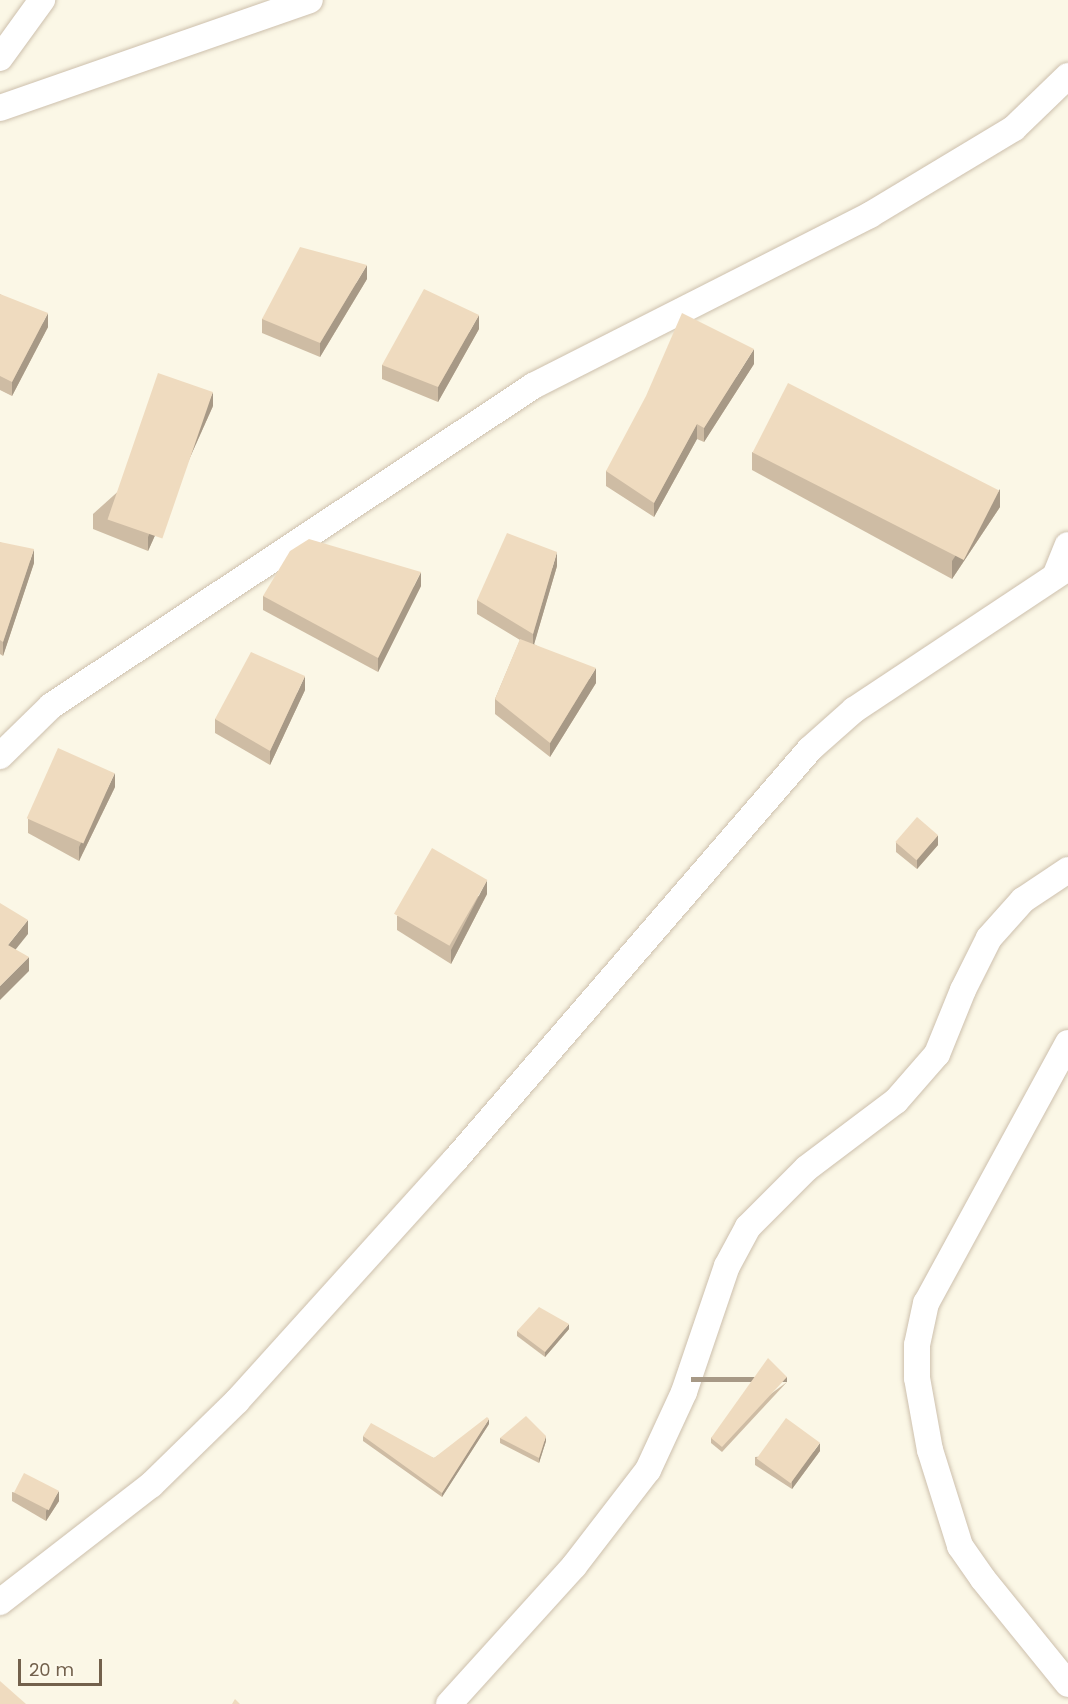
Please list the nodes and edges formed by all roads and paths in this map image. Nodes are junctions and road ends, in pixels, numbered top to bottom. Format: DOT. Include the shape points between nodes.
graph roads {
  1 [pos="42,0"];
  2 [pos="310,0"];
  3 [pos="0,58"];
  4 [pos="1068,76"];
  5 [pos="0,108"];
  6 [pos="1068,545"];
  7 [pos="1062,571"];
  8 [pos="0,756"];
  9 [pos="1068,870"];
  10 [pos="1068,1042"];
  11 [pos="0,1602"];
  12 [pos="1068,1684"];
  13 [pos="449,1704"];
  1 -- 3 [label="street"];
  2 -- 5 [label="street"];
  4 -- 8 [label="street" via="1014,128 870,215 533,386 51,706"];
  6 -- 7 [label="street"];
  7 -- 11 [label="street" via="854,710 810,749 455,1160 237,1401 151,1485"];
  9 -- 13 [label="street" via="1023,900 989,938 937,1054 896,1101 807,1168 748,1227 727,1266 684,1392 648,1470 574,1566"];
  10 -- 12 [label="street" via="926,1303 917,1345 917,1378 930,1450 960,1545"];
}
